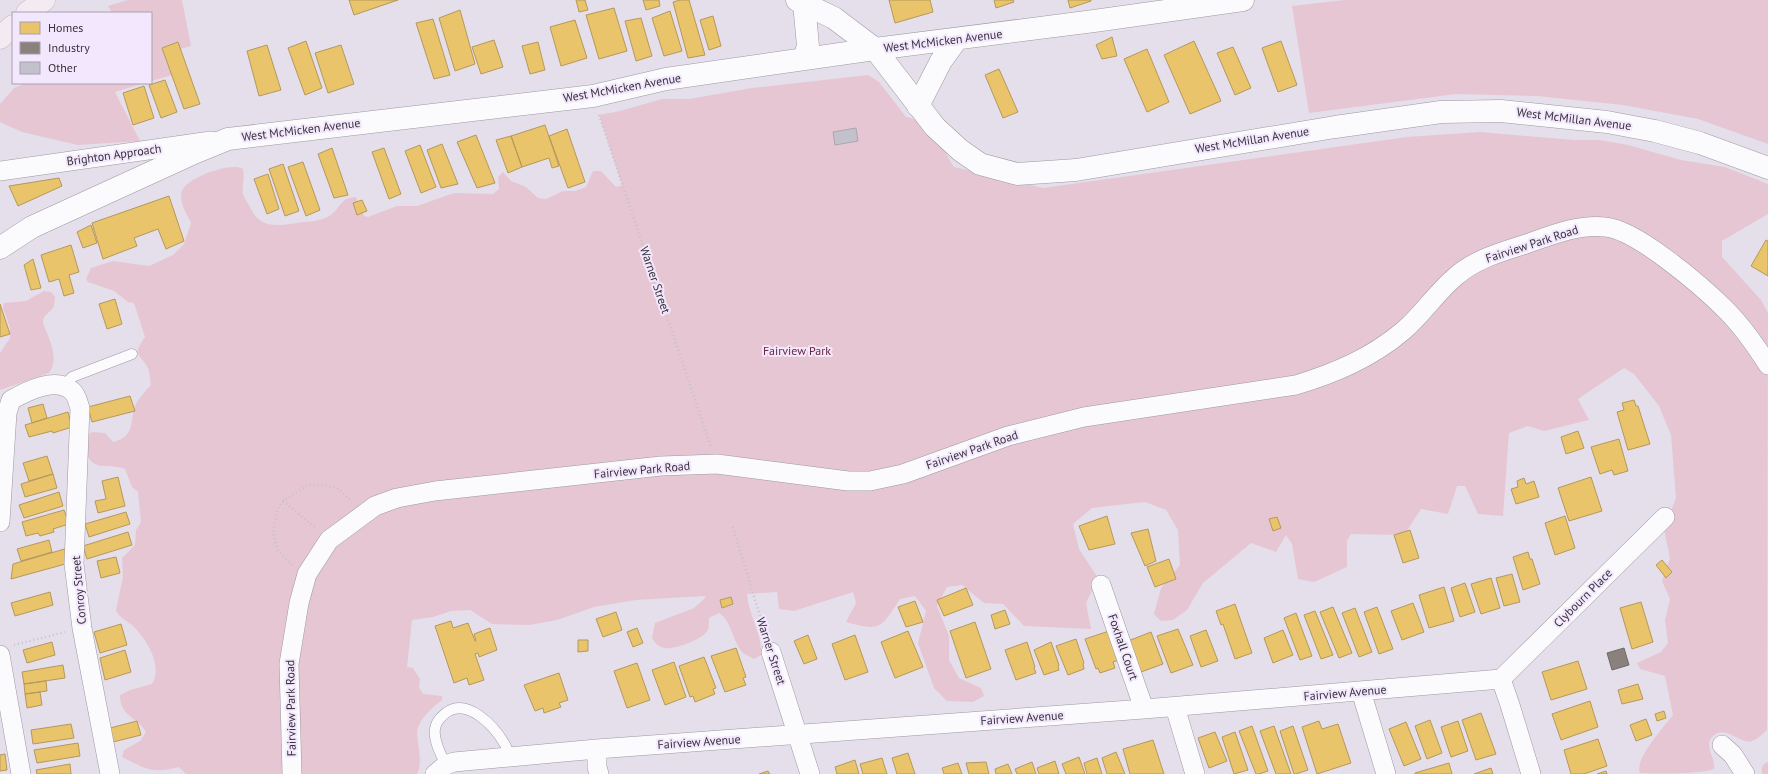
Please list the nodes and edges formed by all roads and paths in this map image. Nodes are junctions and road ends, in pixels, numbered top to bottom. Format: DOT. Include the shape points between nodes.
graph roads {
  1 [pos="44,0"];
  2 [pos="1243,0"];
  3 [pos="800,1"];
  4 [pos="28,12"];
  5 [pos="12,27"];
  6 [pos="0,38"];
  7 [pos="957,39"];
  8 [pos="875,49"];
  9 [pos="804,59"];
  10 [pos="593,96"];
  11 [pos="918,106"];
  12 [pos="228,139"];
  13 [pos="1768,168"];
  14 [pos="0,171"];
  15 [pos="0,248"];
  16 [pos="132,354"];
  17 [pos="1768,365"];
  18 [pos="63,386"];
  19 [pos="717,464"];
  20 [pos="283,500"];
  21 [pos="364,514"];
  22 [pos="1665,516"];
  23 [pos="0,522"];
  24 [pos="733,527"];
  25 [pos="320,532"];
  26 [pos="307,574"];
  27 [pos="1101,585"];
  28 [pos="82,628"];
  29 [pos="4,651"];
  30 [pos="771,652"];
  31 [pos="1501,680"];
  32 [pos="1362,691"];
  33 [pos="1175,707"];
  34 [pos="1144,709"];
  35 [pos="798,734"];
  36 [pos="1722,745"];
  37 [pos="597,750"];
  38 [pos="510,757"];
  39 [pos="440,769"];
  40 [pos="21,774"];
  41 [pos="110,774"];
  42 [pos="292,774"];
  43 [pos="599,774"];
  44 [pos="810,774"];
  45 [pos="1195,774"];
  46 [pos="1386,774"];
  47 [pos="1531,774"];
  48 [pos="1745,774"];
  1 -- 4 [label="main road"];
  2 -- 7 [label="street, West McMicken Avenue"];
  3 -- 8 [label="street, West McMillan Avenue" via="834,18"];
  3 -- 9 [label="street" via="808,46"];
  5 -- 6 [label="main road"];
  7 -- 8 [label="street, West McMicken Avenue"];
  7 -- 11 [label="street" via="941,61"];
  8 -- 9 [label="street, West McMicken Avenue"];
  8 -- 11 [label="street, West McMillan Avenue"];
  9 -- 10 [label="street, West McMicken Avenue" via="666,79"];
  10 -- 12 [label="street, West McMicken Avenue"];
  10 -- 19 [label="path, Warner Street"];
  11 -- 13 [label="street, West McMillan Avenue" via="934,127 980,164 1017,174 1076,170 1441,112 1502,111 1608,122 1655,131 1700,143"];
  12 -- 14 [label="street, Brighton Approach"];
  12 -- 15 [label="street, West McMicken Avenue" via="32,227"];
  16 -- 18 [label="lane" via="72,376"];
  17 -- 19 [label="street, Fairview Park Road" via="1754,343 1726,310 1681,270 1636,238 1620,230 1590,226 1495,254 1475,263 1455,276 1404,331 1383,346 1357,363 1296,385 1084,418 1008,436 903,474 870,481 848,481"];
  18 -- 23 [label="street" via="52,385 11,400 7,413"];
  18 -- 28 [label="street, Conroy Street" via="72,391 80,408 74,564"];
  19 -- 21 [label="street, Fairview Park Road" via="661,466 435,491 398,498 375,506"];
  20 -- 21 [label="path" via="308,485 326,485 339,489"];
  20 -- 25 [label="path"];
  20 -- 26 [label="path" via="276,510 273,532 278,551 293,566"];
  21 -- 26 [label="street, Fairview Park Road" via="329,540"];
  22 -- 31 [label="street, Clybourn Place"];
  24 -- 30 [label="path, Warner Street"];
  26 -- 42 [label="street, Fairview Park Road" via="288,664"];
  27 -- 34 [label="street, Foxhall Court"];
  28 -- 29 [label="path"];
  28 -- 41 [label="street, Conroy Street"];
  29 -- 40 [label="street"];
  30 -- 35 [label="street, Warner Street"];
  31 -- 32 [label="street, Fairview Avenue"];
  31 -- 47 [label="street"];
  32 -- 33 [label="street, Fairview Avenue"];
  32 -- 46 [label="street"];
  33 -- 34 [label="street, Fairview Avenue"];
  33 -- 45 [label="street"];
  34 -- 35 [label="street, Fairview Avenue"];
  35 -- 37 [label="street, Fairview Avenue"];
  35 -- 44 [label="street, Warner Street"];
  36 -- 48 [label="street" via="1733,755"];
  37 -- 38 [label="street, Fairview Avenue"];
  37 -- 43 [label="street"];
  38 -- 39 [label="street, Fairview Avenue" via="454,762"];
  38 -- 39 [label="lane" via="504,743 489,724 475,712 463,707 450,710 439,719 434,730 440,751"];
}
